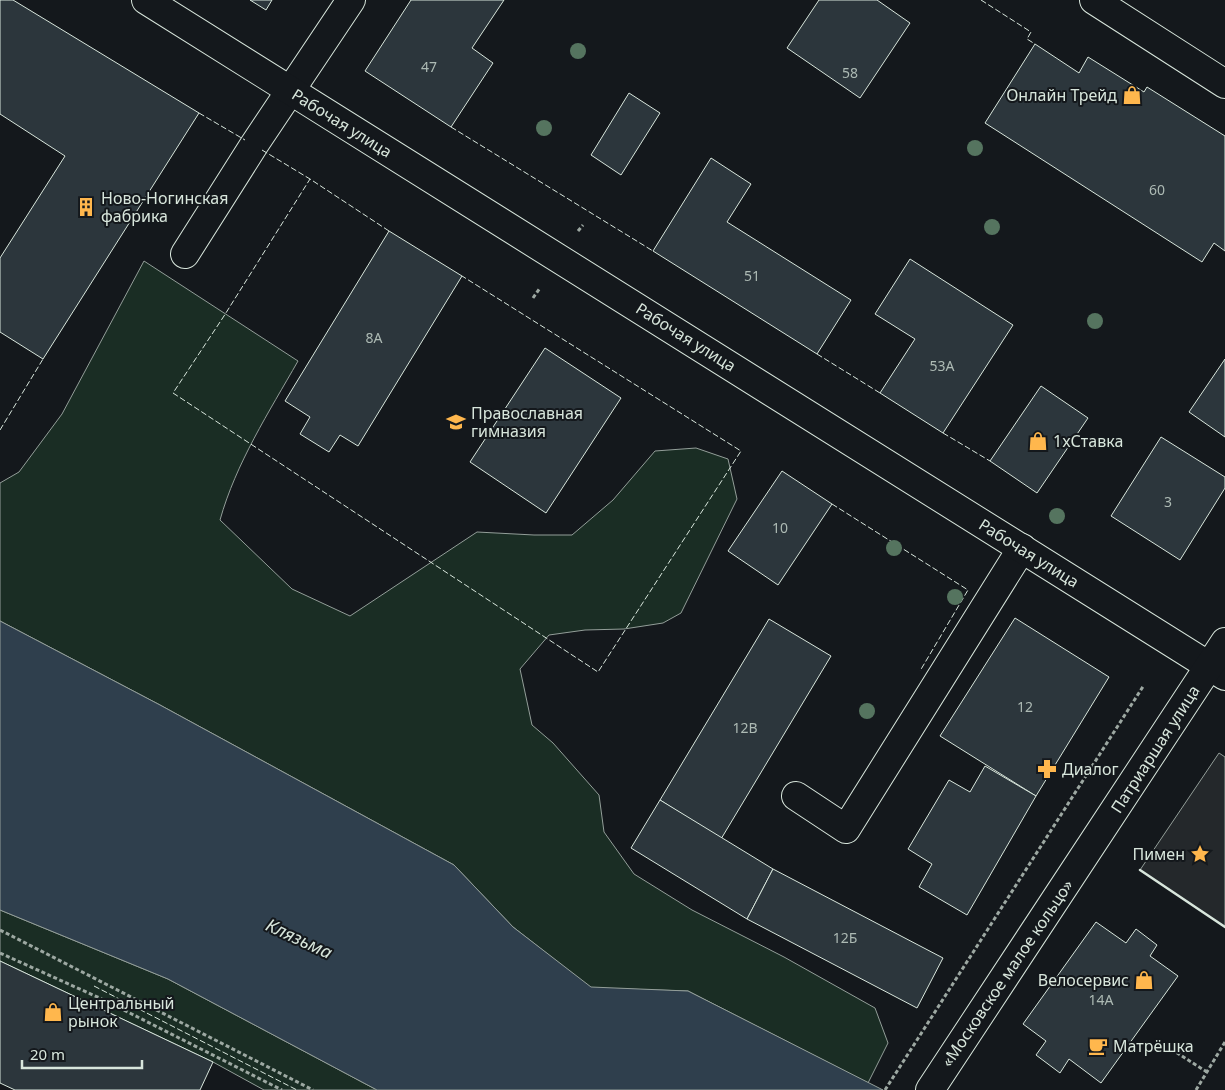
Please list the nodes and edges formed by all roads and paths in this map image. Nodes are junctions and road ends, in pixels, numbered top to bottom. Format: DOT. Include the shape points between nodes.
graph roads {
  1 [pos="146,0"];
  2 [pos="351,0"];
  3 [pos="1094,0"];
  4 [pos="1225,84"];
  5 [pos="290,90"];
  6 [pos="185,254"];
  7 [pos="1022,548"];
  8 [pos="1225,642"];
  9 [pos="1217,671"];
  10 [pos="1144,685"];
  11 [pos="796,796"];
  12 [pos="1085,856"];
  13 [pos="0,930"];
  14 [pos="0,953"];
  15 [pos="1225,1042"];
  16 [pos="1171,1049"];
  17 [pos="1208,1072"];
  18 [pos="282,1090"];
  19 [pos="313,1090"];
  20 [pos="885,1090"];
  21 [pos="930,1090"];
  22 [pos="1196,1090"];
  1 -- 5 [label="main road, Рабочая улица"];
  2 -- 5 [label="main road"];
  3 -- 4 [label="main road"];
  5 -- 6 [label="main road"];
  5 -- 7 [label="main road, Рабочая улица"];
  7 -- 9 [label="main road, Рабочая улица"];
  7 -- 11 [label="main road" via="846,829"];
  8 -- 9 [label="main road, Патриаршая улица"];
  9 -- 12 [label="main road, Патриаршая улица"];
  10 -- 20 [label="path"];
  12 -- 21 [label="main road, «Московское малое кольцо»"];
  13 -- 19 [label="path"];
  14 -- 18 [label="path" via="104,1000"];
  15 -- 17 [label="path"];
  16 -- 17 [label="path"];
  17 -- 22 [label="path"];
}
